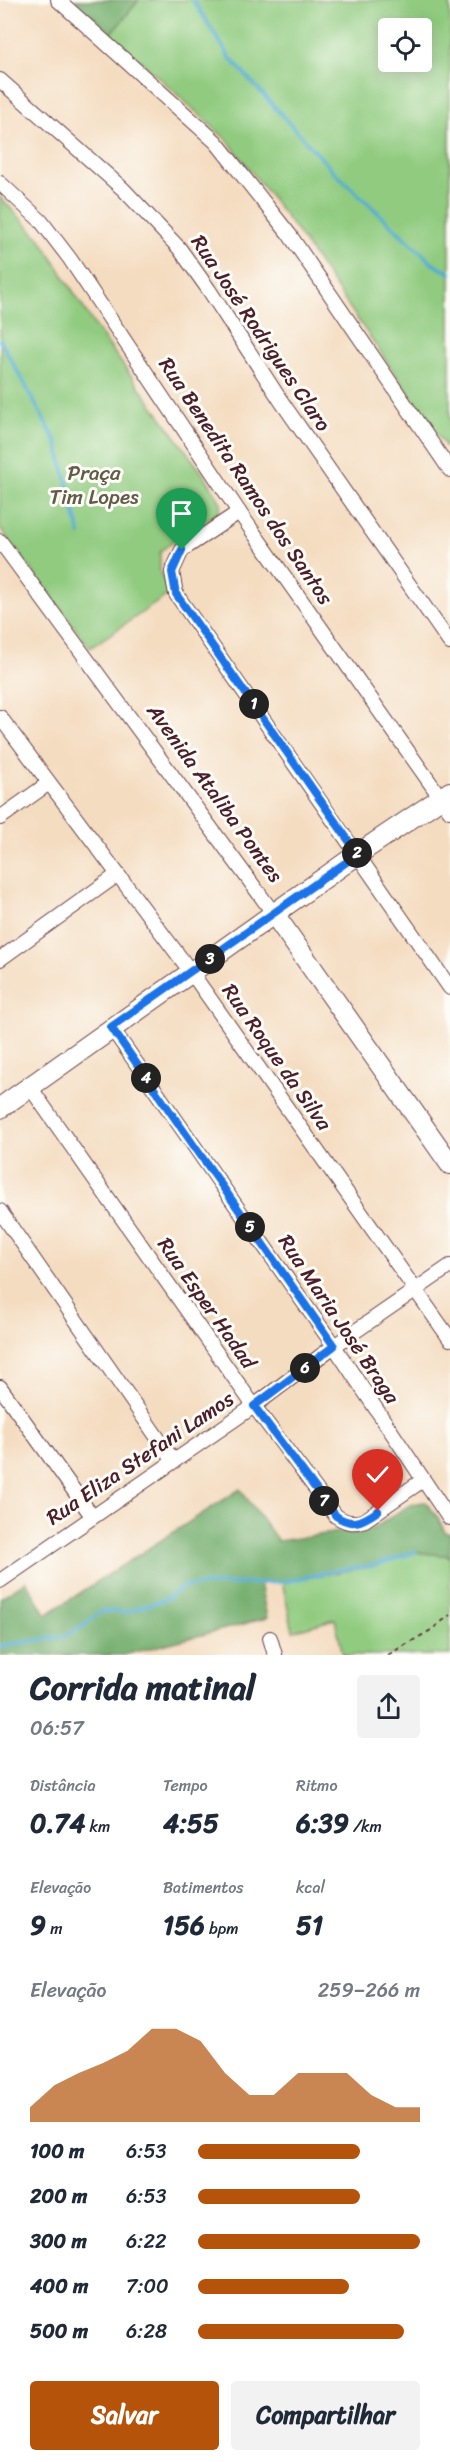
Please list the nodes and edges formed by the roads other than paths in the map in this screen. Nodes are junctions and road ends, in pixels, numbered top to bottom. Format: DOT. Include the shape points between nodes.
graph roads {
  1 [pos="58,0"];
  2 [pos="0,80"];
  3 [pos="0,183"];
  4 [pos="450,470"];
  5 [pos="239,512"];
  6 [pos="0,541"];
  7 [pos="450,643"];
  8 [pos="0,717"];
  9 [pos="49,783"];
  10 [pos="447,800"];
  11 [pos="0,818"];
  12 [pos="358,854"];
  13 [pos="117,875"];
  14 [pos="274,915"];
  15 [pos="0,959"];
  16 [pos="191,972"];
  17 [pos="450,988"];
  18 [pos="111,1027"];
  19 [pos="30,1087"];
  20 [pos="0,1108"];
  21 [pos="450,1164"];
  22 [pos="0,1211"];
  23 [pos="450,1266"];
  24 [pos="417,1291"];
  25 [pos="450,1339"];
  26 [pos="334,1346"];
  27 [pos="0,1387"];
  28 [pos="254,1406"];
  29 [pos="173,1460"];
  30 [pos="423,1480"];
  31 [pos="92,1516"];
  32 [pos="449,1518"];
  33 [pos="1,1578"];
  34 [pos="270,1638"];
  35 [pos="274,1655"];
  1 -- 4 [label="street" via="216,142 289,234"];
  2 -- 7 [label="street, Rua José Rodrigues Claro" via="123,189 179,248 281,402"];
  3 -- 5 [label="street, Rua Benedita Ramos dos Santos" via="41,221 70,259"];
  5 -- 10 [label="street, Rua Benedita Ramos dos Santos"];
  5 -- 12 [label="street" via="182,550 172,572 176,594"];
  6 -- 14 [label="street, Avenida Ataliba Pontes"];
  8 -- 9 [label="street, Rua Roque da Silva"];
  9 -- 11 [label="street"];
  9 -- 13 [label="street, Rua Roque da Silva"];
  10 -- 12 [label="street"];
  12 -- 14 [label="street"];
  12 -- 17 [label="street"];
  13 -- 15 [label="street"];
  13 -- 16 [label="street, Rua Roque da Silva"];
  14 -- 16 [label="street"];
  14 -- 21 [label="street, Avenida Ataliba Pontes"];
  16 -- 18 [label="street"];
  16 -- 24 [label="street, Rua Roque da Silva"];
  18 -- 19 [label="street"];
  18 -- 26 [label="street, Rua Maria José Braga"];
  19 -- 20 [label="street"];
  19 -- 28 [label="street, Rua Esper Hadad"];
  22 -- 29 [label="street"];
  23 -- 24 [label="street, Rua Eliza Stefani Lamos"];
  24 -- 25 [label="street, Rua Roque da Silva"];
  24 -- 26 [label="street, Rua Eliza Stefani Lamos"];
  26 -- 28 [label="street, Rua Eliza Stefani Lamos"];
  26 -- 30 [label="street, Rua Maria José Braga"];
  27 -- 31 [label="street"];
  28 -- 29 [label="street, Rua Eliza Stefani Lamos"];
  28 -- 30 [label="street, Rua Esper Hadad" via="336,1516 346,1523 365,1520"];
  29 -- 31 [label="street, Rua Eliza Stefani Lamos"];
  30 -- 32 [label="street, Rua Maria José Braga"];
  31 -- 33 [label="street, Rua Eliza Stefani Lamos"];
  34 -- 35 [label="street"];
}
